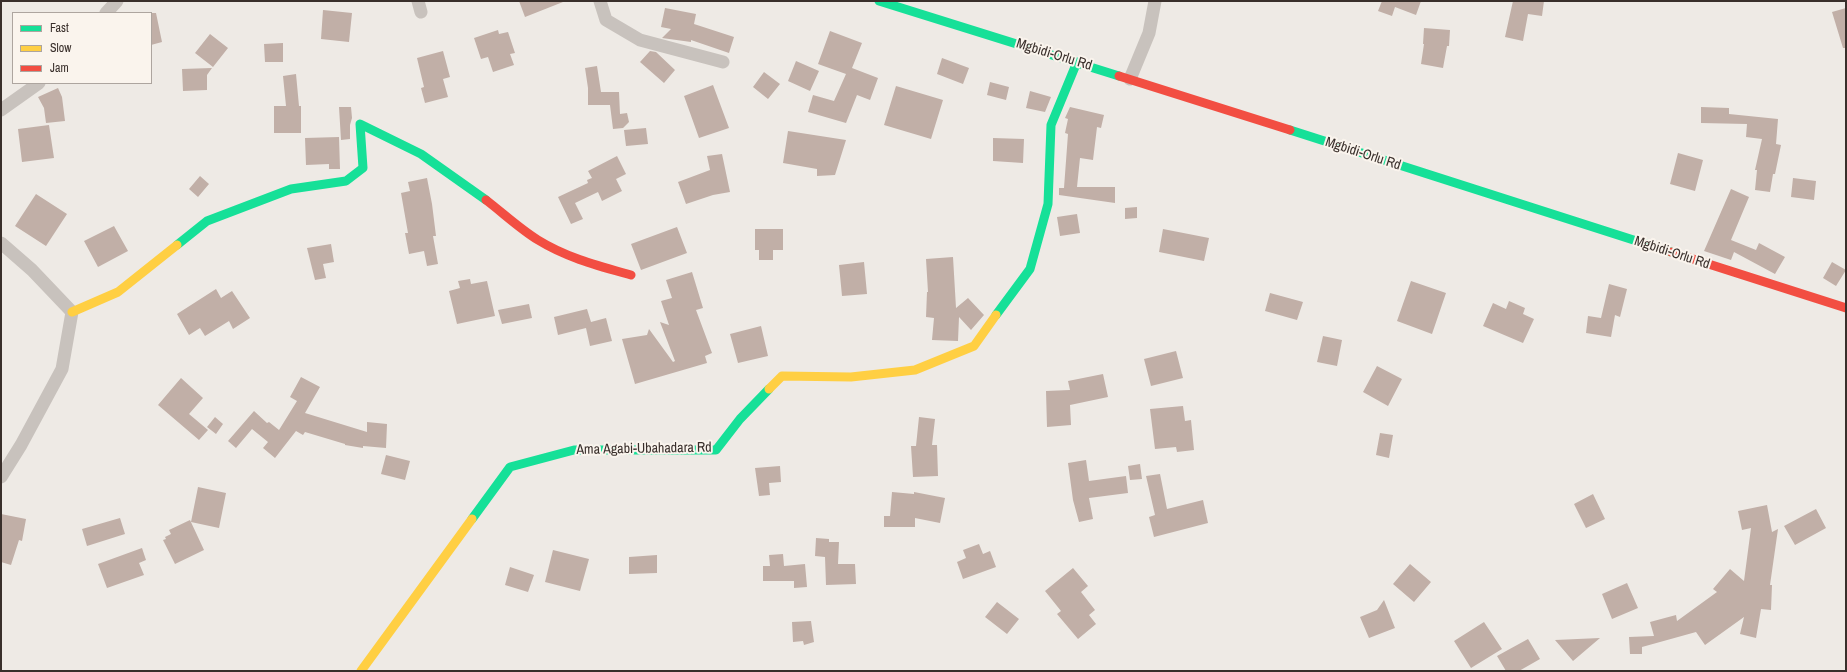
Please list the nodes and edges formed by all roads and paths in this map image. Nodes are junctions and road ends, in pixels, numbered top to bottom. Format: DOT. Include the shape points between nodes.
graph roads {
  1 [pos="117,1"];
  2 [pos="600,1"];
  3 [pos="879,1"];
  4 [pos="1155,1"];
  5 [pos="107,12"];
  6 [pos="723,62"];
  7 [pos="1077,62"];
  8 [pos="1130,79"];
  9 [pos="38,84"];
  10 [pos="1,110"];
  11 [pos="1,243"];
  12 [pos="631,275"];
  13 [pos="1846,308"];
  14 [pos="72,312"];
  15 [pos="1,477"];
  16 [pos="361,671"];
  1 -- 5 [label="street"];
  2 -- 6 [label="street" via="606,20 640,40"];
  3 -- 7 [label="street, Mgbidi-Orlu Rd"];
  4 -- 8 [label="street" via="1149,33"];
  7 -- 8 [label="street, Mgbidi-Orlu Rd"];
  7 -- 16 [label="street, Ama Agabi-Ubahadara Rd" via="1051,125 1048,204 1030,269 974,346 915,370 851,377 782,376 740,419 716,450 574,450 510,467"];
  8 -- 13 [label="street, Mgbidi-Orlu Rd"];
  9 -- 10 [label="street"];
  11 -- 14 [label="street" via="32,270"];
  12 -- 14 [label="street" via="588,263 538,240 421,154 360,124 363,168 346,181 291,189 208,222 118,292"];
  14 -- 15 [label="street" via="62,369"];
}
